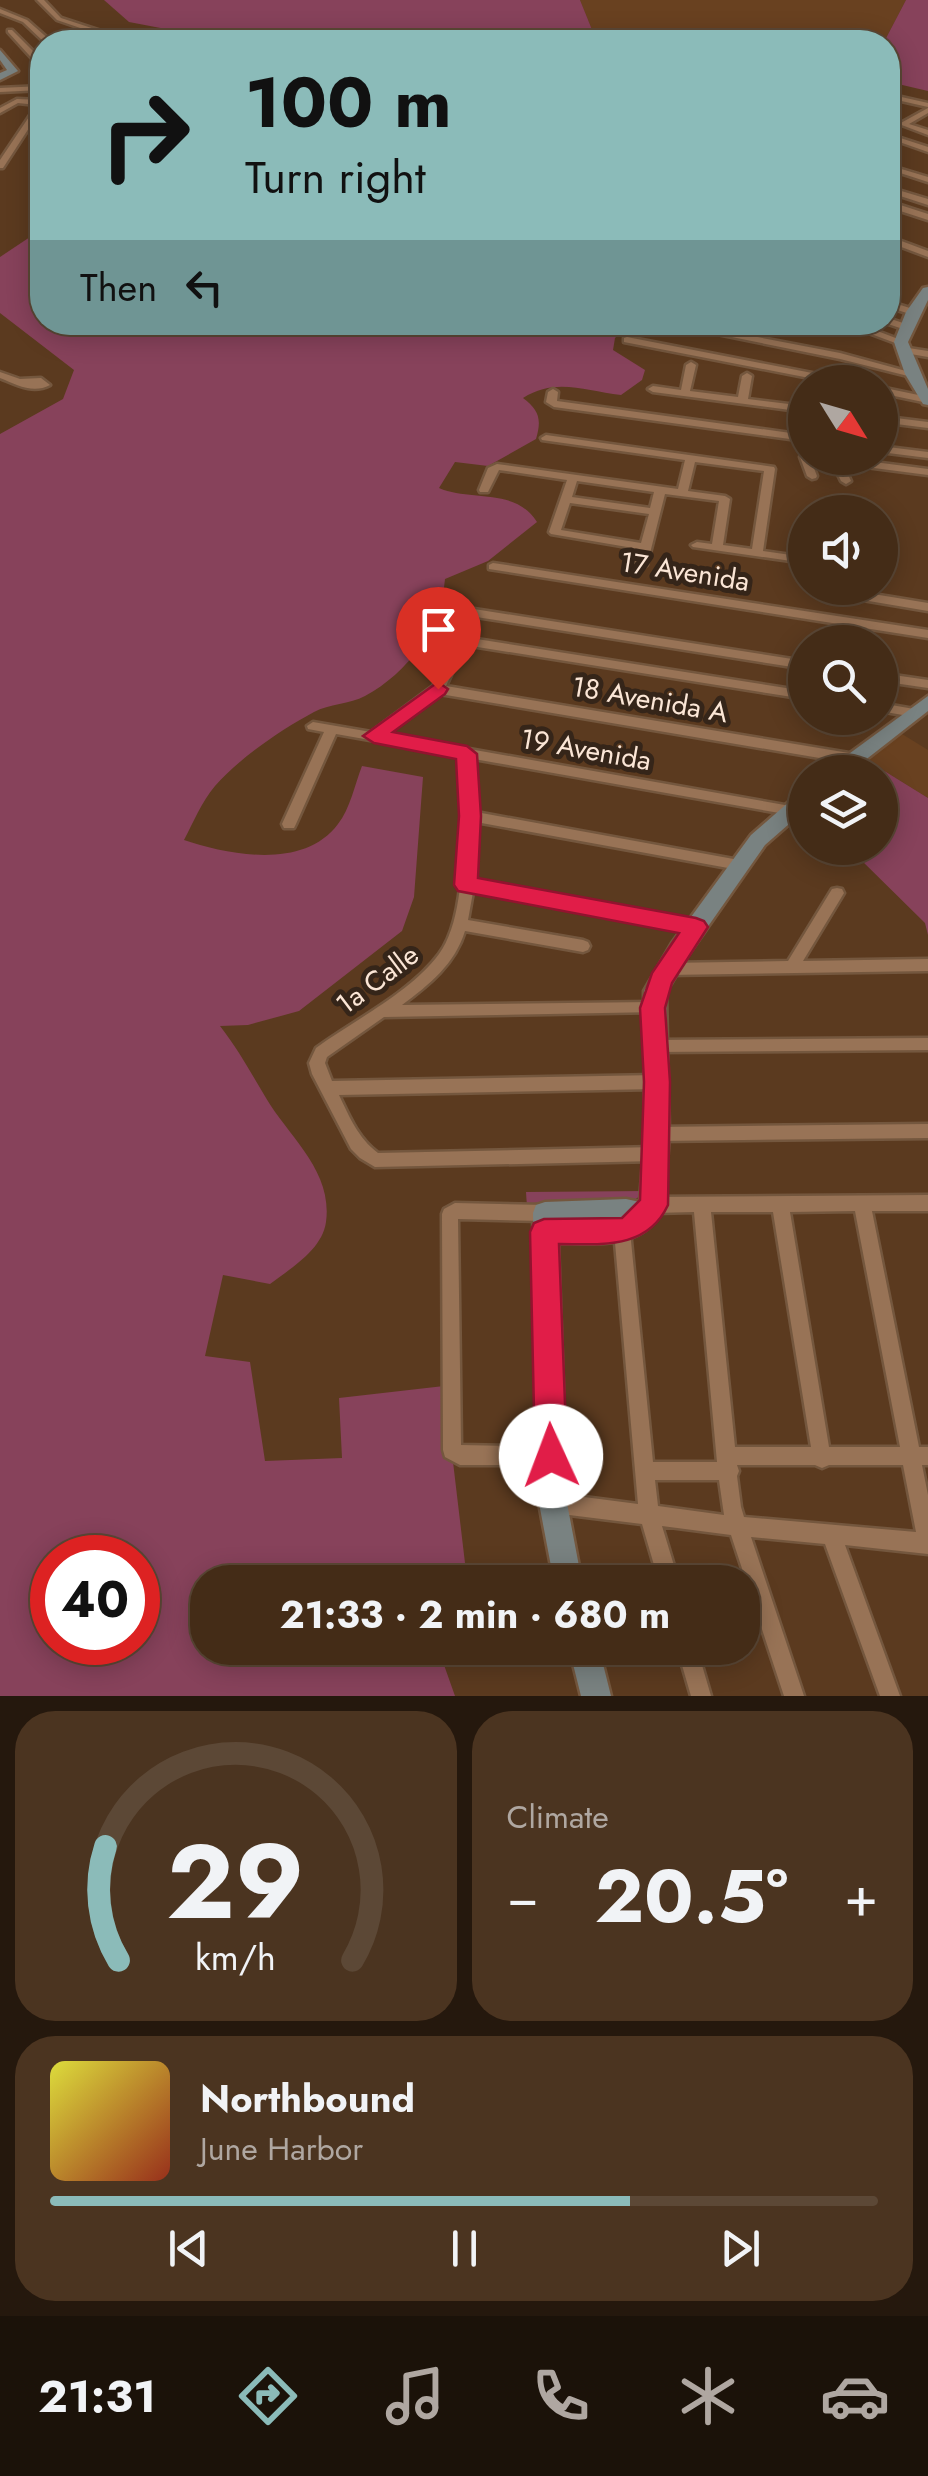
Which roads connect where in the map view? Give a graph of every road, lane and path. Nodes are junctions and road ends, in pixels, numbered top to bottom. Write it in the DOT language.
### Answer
graph roads {
  1 [pos="41,1"];
  2 [pos="3,12"];
  3 [pos="54,17"];
  4 [pos="30,25"];
  5 [pos="35,30"];
  6 [pos="96,30"];
  7 [pos="10,31"];
  8 [pos="30,52"];
  9 [pos="0,53"];
  10 [pos="13,70"];
  11 [pos="0,79"];
  12 [pos="30,80"];
  13 [pos="30,81"];
  14 [pos="30,84"];
  15 [pos="0,90"];
  16 [pos="900,98"];
  17 [pos="30,106"];
  18 [pos="928,107"];
  19 [pos="0,111"];
  20 [pos="30,118"];
  21 [pos="928,133"];
  22 [pos="900,140"];
  23 [pos="5,147"];
  24 [pos="928,150"];
  25 [pos="0,166"];
  26 [pos="900,171"];
  27 [pos="928,180"];
  28 [pos="900,193"];
  29 [pos="928,202"];
  30 [pos="900,208"];
  31 [pos="928,217"];
  32 [pos="900,244"];
  33 [pos="928,254"];
  34 [pos="928,290"];
  35 [pos="900,308"];
  36 [pos="913,312"];
  37 [pos="730,335"];
  38 [pos="887,335"];
  39 [pos="899,335"];
  40 [pos="627,340"];
  41 [pos="903,340"];
  42 [pos="928,354"];
  43 [pos="691,365"];
  44 [pos="788,371"];
  45 [pos="912,374"];
  46 [pos="0,375"];
  47 [pos="747,376"];
  48 [pos="23,381"];
  49 [pos="653,388"];
  50 [pos="553,392"];
  51 [pos="685,393"];
  52 [pos="898,394"];
  53 [pos="743,400"];
  54 [pos="928,400"];
  55 [pos="788,407"];
  56 [pos="898,422"];
  57 [pos="928,426"];
  58 [pos="788,436"];
  59 [pos="546,438"];
  60 [pos="898,451"];
  61 [pos="928,455"];
  62 [pos="691,458"];
  63 [pos="898,468"];
  64 [pos="770,469"];
  65 [pos="928,472"];
  66 [pos="842,475"];
  67 [pos="574,479"];
  68 [pos="846,481"];
  69 [pos="484,490"];
  70 [pos="660,492"];
  71 [pos="682,494"];
  72 [pos="567,498"];
  73 [pos="655,512"];
  74 [pos="696,545"];
  75 [pos="645,547"];
  76 [pos="718,548"];
  77 [pos="758,553"];
  78 [pos="788,557"];
  79 [pos="641,564"];
  80 [pos="493,567"];
  81 [pos="898,601"];
  82 [pos="928,606"];
  83 [pos="474,614"];
  84 [pos="928,634"];
  85 [pos="464,641"];
  86 [pos="788,662"];
  87 [pos="898,680"];
  88 [pos="928,684"];
  89 [pos="438,689"];
  90 [pos="788,692"];
  91 [pos="921,708"];
  92 [pos="313,726"];
  93 [pos="332,729"];
  94 [pos="374,736"];
  95 [pos="467,754"];
  96 [pos="831,755"];
  97 [pos="860,755"];
  98 [pos="788,802"];
  99 [pos="788,814"];
  100 [pos="470,816"];
  101 [pos="289,824"];
  102 [pos="739,865"];
  103 [pos="466,885"];
  104 [pos="838,894"];
  105 [pos="459,924"];
  106 [pos="696,927"];
  107 [pos="583,946"];
  108 [pos="793,965"];
  109 [pos="928,965"];
  110 [pos="667,969"];
  111 [pos="652,1008"];
  112 [pos="383,1011"];
  113 [pos="928,1044"];
  114 [pos="654,1046"];
  115 [pos="657,1082"];
  116 [pos="329,1088"];
  117 [pos="928,1131"];
  118 [pos="657,1144"];
  119 [pos="862,1202"];
  120 [pos="928,1203"];
  121 [pos="780,1204"];
  122 [pos="702,1207"];
  123 [pos="650,1210"];
  124 [pos="545,1222"];
  125 [pos="622,1231"];
  126 [pos="551,1456"];
  127 [pos="921,1457"];
  128 [pos="822,1459"];
  129 [pos="729,1464"];
  130 [pos="646,1471"];
  131 [pos="553,1503"];
  132 [pos="650,1514"];
  133 [pos="738,1526"];
  134 [pos="832,1536"];
  135 [pos="928,1543"];
  136 [pos="565,1565"];
  137 [pos="664,1565"];
  138 [pos="588,1665"];
  139 [pos="692,1665"];
  140 [pos="596,1696"];
  141 [pos="701,1696"];
  142 [pos="794,1696"];
  143 [pos="890,1696"];
  1 -- 2 [label="street"];
  1 -- 3 [label="street"];
  2 -- 4 [label="street"];
  3 -- 4 [label="street"];
  3 -- 6 [label="street"];
  4 -- 5 [label="street"];
  7 -- 8 [label="street"];
  9 -- 10 [label="street"];
  10 -- 11 [label="street"];
  10 -- 12 [label="street"];
  11 -- 13 [label="street"];
  14 -- 15 [label="street"];
  16 -- 18 [label="street"];
  17 -- 19 [label="street"];
  18 -- 21 [label="street"];
  20 -- 23 [label="street"];
  22 -- 24 [label="street"];
  23 -- 25 [label="street"];
  26 -- 27 [label="street"];
  28 -- 29 [label="street"];
  30 -- 31 [label="street"];
  32 -- 33 [label="street"];
  34 -- 36 [label="street"];
  35 -- 36 [label="street"];
  36 -- 41 [label="street"];
  37 -- 45 [label="street"];
  38 -- 41 [label="street"];
  39 -- 41 [label="street"];
  40 -- 44 [label="street"];
  41 -- 42 [label="street"];
  41 -- 45 [label="street"];
  43 -- 51 [label="street"];
  45 -- 54 [label="street"];
  46 -- 48 [label="street"];
  47 -- 53 [label="street"];
  49 -- 51 [label="street"];
  50 -- 58 [label="street"];
  51 -- 53 [label="street"];
  52 -- 54 [label="street"];
  53 -- 55 [label="street"];
  56 -- 57 [label="street"];
  59 -- 62 [label="street"];
  60 -- 61 [label="street"];
  62 -- 64 [label="street"];
  62 -- 71 [label="street"];
  63 -- 65 [label="street"];
  64 -- 77 [label="street"];
  66 -- 68 [label="street"];
  67 -- 69 [label="street"];
  67 -- 70 [label="street"];
  67 -- 72 [label="street"];
  70 -- 71 [label="street"];
  70 -- 73 [label="street"];
  71 -- 76 [label="street"];
  72 -- 73 [label="street"];
  72 -- 75 [label="street"];
  73 -- 75 [label="street"];
  74 -- 76 [label="street"];
  75 -- 79 [label="street"];
  76 -- 77 [label="street"];
  77 -- 78 [label="street"];
  80 -- 84 [label="street, 17 Avenida"];
  81 -- 82 [label="street"];
  83 -- 86 [label="street"];
  85 -- 89 [label="street"];
  85 -- 90 [label="street"];
  87 -- 88 [label="street"];
  89 -- 94 [label="street"];
  89 -- 96 [label="street, 18 Avenida A"];
  91 -- 97 [label="street"];
  92 -- 93 [label="street, 19 Avenida"];
  93 -- 94 [label="street, 19 Avenida"];
  93 -- 101 [label="street"];
  94 -- 95 [label="street, 19 Avenida"];
  95 -- 98 [label="street, 19 Avenida"];
  95 -- 100 [label="street, 1a Calle"];
  99 -- 102 [label="street"];
  100 -- 102 [label="street"];
  100 -- 103 [label="street, 1a Calle"];
  102 -- 106 [label="street"];
  103 -- 105 [label="street, 1a Calle"];
  103 -- 106 [label="street"];
  104 -- 108 [label="street"];
  105 -- 107 [label="street"];
  105 -- 112 [label="street, 1a Calle"];
  106 -- 110 [label="street"];
  108 -- 109 [label="street"];
  108 -- 110 [label="street"];
  110 -- 111 [label="street"];
  111 -- 112 [label="street"];
  111 -- 114 [label="street"];
  112 -- 116 [label="street, 1a Calle"];
  113 -- 114 [label="street"];
  114 -- 115 [label="street"];
  115 -- 116 [label="street"];
  115 -- 118 [label="street"];
  116 -- 118 [label="street, 1a Calle"];
  117 -- 118 [label="street"];
  118 -- 123 [label="street"];
  119 -- 120 [label="street"];
  119 -- 121 [label="street"];
  119 -- 127 [label="street"];
  121 -- 122 [label="street"];
  121 -- 128 [label="street"];
  122 -- 123 [label="street"];
  122 -- 129 [label="street"];
  123 -- 124 [label="street"];
  123 -- 125 [label="street"];
  124 -- 125 [label="street"];
  124 -- 126 [label="street"];
  124 -- 126 [label="street"];
  125 -- 130 [label="street"];
  126 -- 131 [label="street"];
  127 -- 128 [label="street"];
  127 -- 135 [label="street"];
  128 -- 129 [label="street"];
  129 -- 130 [label="street"];
  129 -- 133 [label="street"];
  130 -- 132 [label="street"];
  131 -- 132 [label="street"];
  131 -- 136 [label="street"];
  132 -- 133 [label="street"];
  132 -- 137 [label="street"];
  133 -- 134 [label="street"];
  133 -- 142 [label="street"];
  134 -- 135 [label="street"];
  134 -- 143 [label="street"];
  138 -- 140 [label="street"];
  139 -- 141 [label="street"];
}
